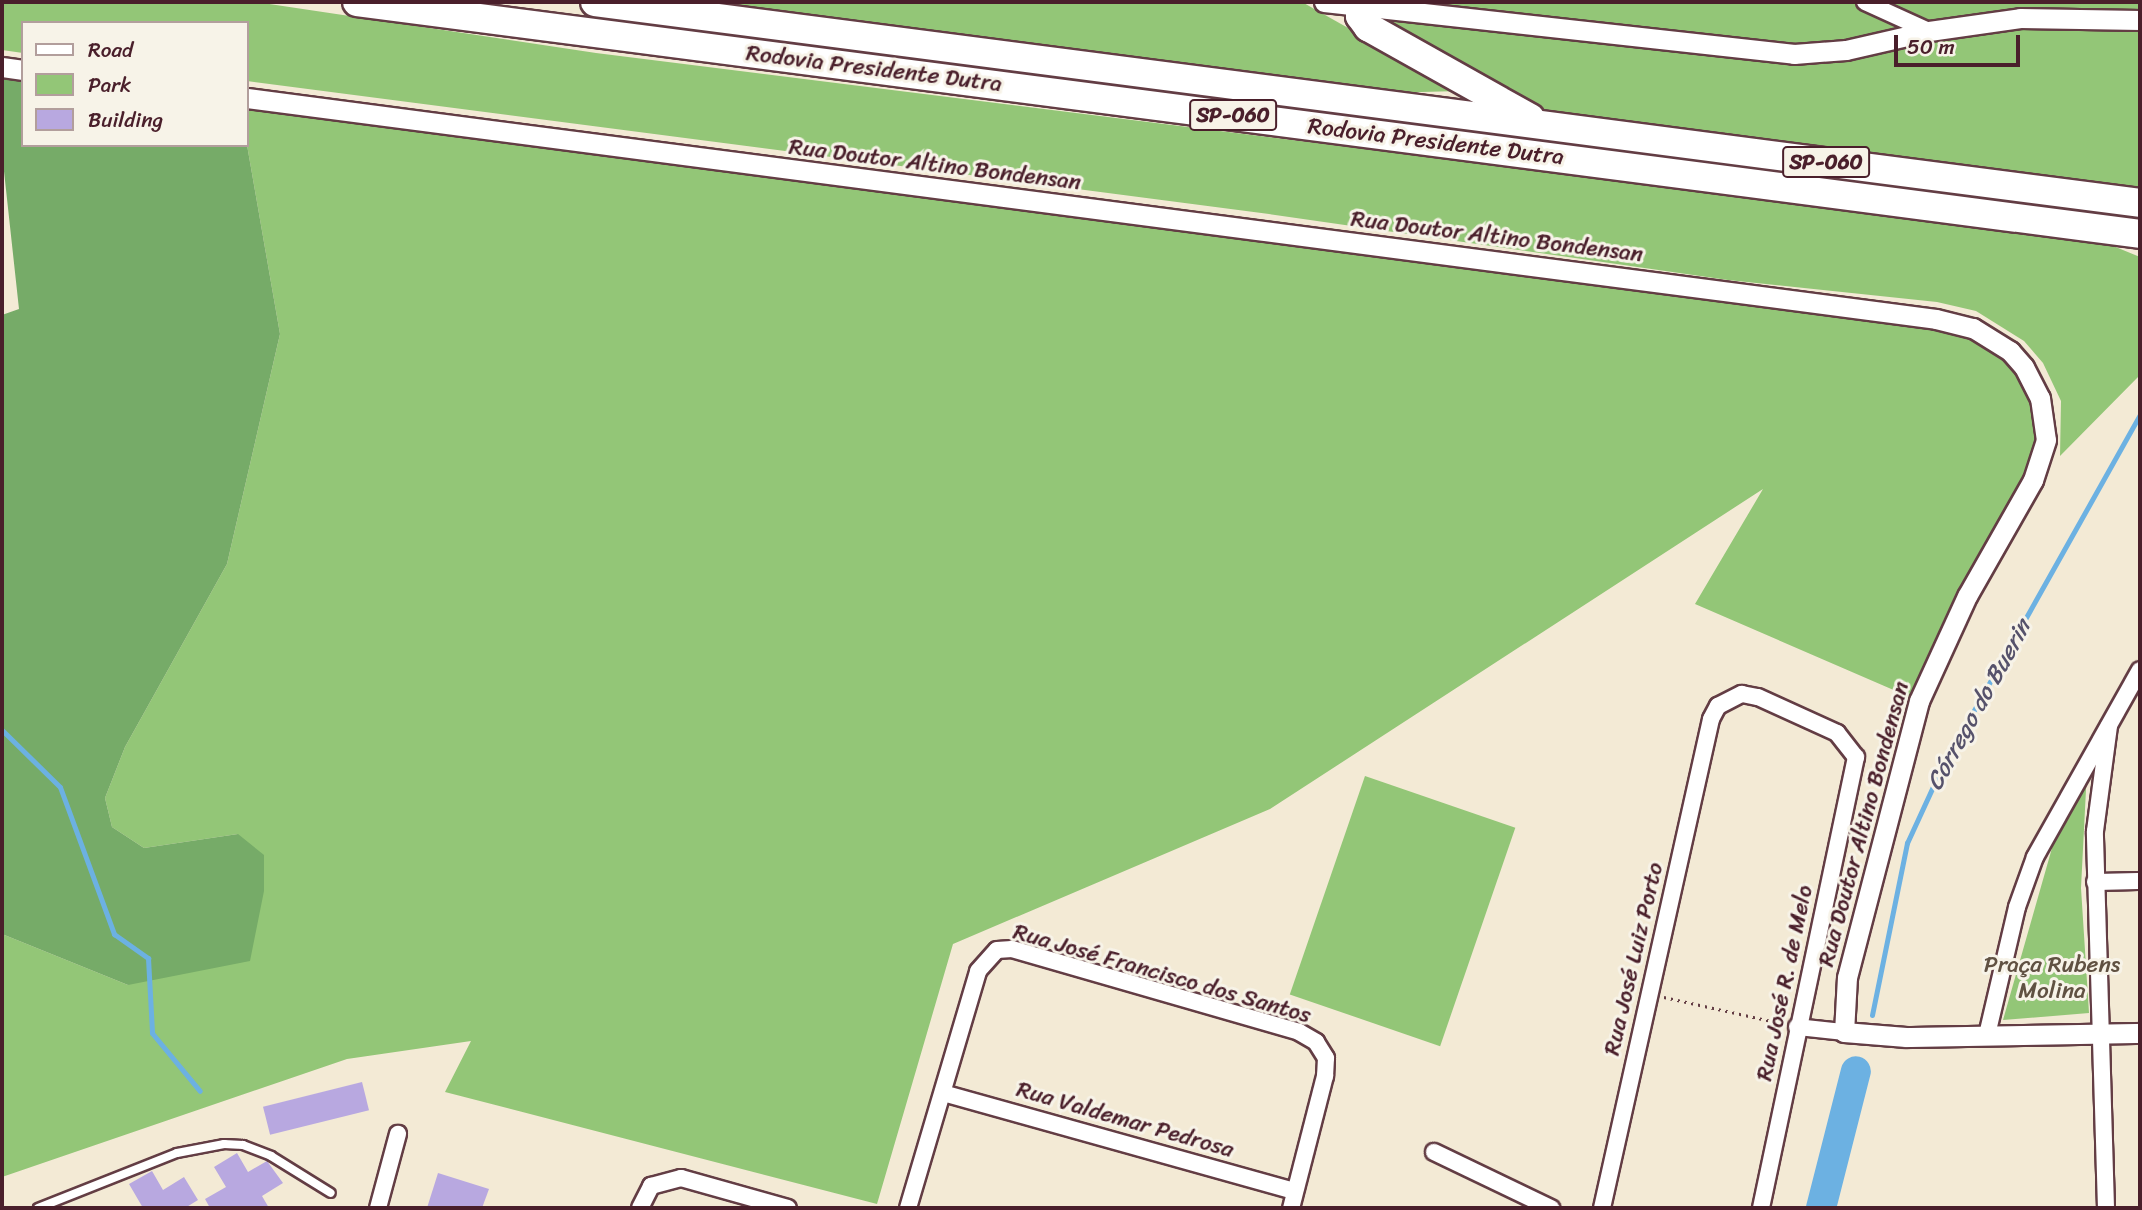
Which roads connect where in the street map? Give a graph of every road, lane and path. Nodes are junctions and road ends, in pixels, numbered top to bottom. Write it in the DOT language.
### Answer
graph roads {
  1 [pos="357,2"];
  2 [pos="595,2"];
  3 [pos="1324,2"];
  4 [pos="1865,2"];
  5 [pos="1360,6"];
  6 [pos="2140,20"];
  7 [pos="1929,31"];
  8 [pos="2,67"];
  9 [pos="21,69"];
  10 [pos="248,98"];
  11 [pos="1541,125"];
  12 [pos="2140,193"];
  13 [pos="2110,199"];
  14 [pos="2140,203"];
  15 [pos="2108,230"];
  16 [pos="2140,234"];
  17 [pos="2140,245"];
  18 [pos="2140,670"];
  19 [pos="1711,719"];
  20 [pos="2109,726"];
  21 [pos="2140,881"];
  22 [pos="2095,882"];
  23 [pos="1650,994"];
  24 [pos="1797,1027"];
  25 [pos="1844,1032"];
  26 [pos="2140,1033"];
  27 [pos="1987,1035"];
  28 [pos="2101,1035"];
  29 [pos="943,1093"];
  30 [pos="398,1135"];
  31 [pos="1434,1152"];
  32 [pos="1294,1191"];
  33 [pos="331,1193"];
  34 [pos="38,1208"];
  35 [pos="378,1208"];
  36 [pos="640,1208"];
  37 [pos="788,1208"];
  38 [pos="908,1208"];
  39 [pos="1291,1208"];
  40 [pos="1551,1208"];
  41 [pos="1602,1208"];
  42 [pos="1761,1208"];
  43 [pos="2106,1208"];
  1 -- 15 [label="highway, Rodovia Presidente Dutra / SP-060"];
  2 -- 11 [label="highway, Rodovia Presidente Dutra / SP-060"];
  3 -- 5 [label="street"];
  4 -- 7 [label="street"];
  5 -- 7 [label="street"];
  5 -- 11 [label="highway"];
  6 -- 7 [label="street"];
  8 -- 9 [label="street"];
  10 -- 25 [label="street, Rua Doutor Altino Bondensan"];
  11 -- 13 [label="highway, Rodovia Presidente Dutra / SP-060"];
  12 -- 13 [label="lane"];
  13 -- 14 [label="highway, Rodovia Presidente Dutra / SP-060"];
  15 -- 16 [label="highway, Rodovia Presidente Dutra / SP-060"];
  15 -- 17 [label="lane"];
  18 -- 20 [label="street"];
  19 -- 23 [label="street, Rua José Luiz Porto"];
  19 -- 24 [label="street, Rua José R. de Melo"];
  20 -- 22 [label="street"];
  20 -- 27 [label="street"];
  21 -- 22 [label="street"];
  22 -- 28 [label="street"];
  23 -- 24 [label="path"];
  23 -- 41 [label="street, Rua José Luiz Porto"];
  24 -- 25 [label="street"];
  24 -- 42 [label="street, Rua José R. de Melo"];
  25 -- 27 [label="street"];
  26 -- 28 [label="street"];
  27 -- 28 [label="street"];
  28 -- 43 [label="street"];
  29 -- 32 [label="street, Rua Valdemar Pedrosa"];
  29 -- 32 [label="street, Rua José Francisco dos Santos"];
  29 -- 38 [label="street, Rua José Francisco dos Santos"];
  30 -- 35 [label="street"];
  31 -- 40 [label="street"];
  32 -- 39 [label="street, Rua José Francisco dos Santos"];
  33 -- 34 [label="lane"];
  36 -- 37 [label="street"];
}
